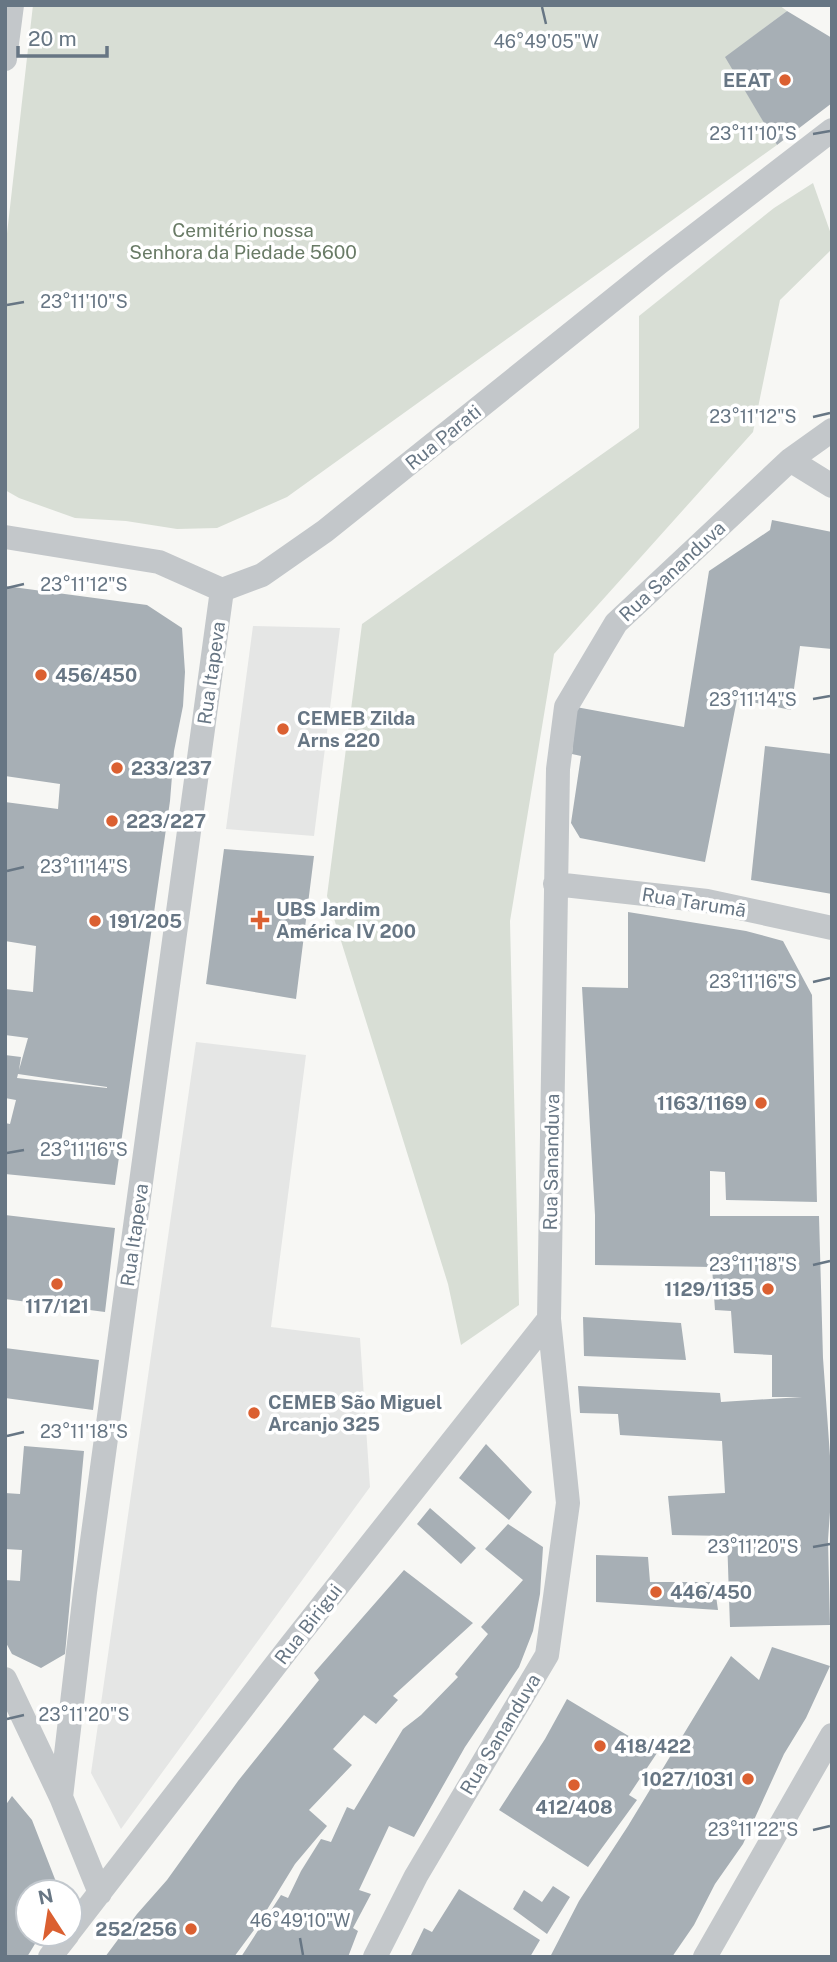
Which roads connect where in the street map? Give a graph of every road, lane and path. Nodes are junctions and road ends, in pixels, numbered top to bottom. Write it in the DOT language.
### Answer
graph roads {
  1 [pos="12,5"];
  2 [pos="5,59"];
  3 [pos="832,130"];
  4 [pos="832,430"];
  5 [pos="790,460"];
  6 [pos="832,486"];
  7 [pos="5,537"];
  8 [pos="222,590"];
  9 [pos="555,884"];
  10 [pos="832,928"];
  11 [pos="549,1319"];
  12 [pos="5,1679"];
  13 [pos="832,1735"];
  14 [pos="61,1797"];
  15 [pos="100,1893"];
  16 [pos="84,1914"];
  17 [pos="375,1957"];
  18 [pos="705,1957"];
  1 -- 2 [label="street"];
  3 -- 8 [label="street, Rua Parati"];
  4 -- 5 [label="street, Rua Sananduva"];
  5 -- 6 [label="street"];
  5 -- 9 [label="street, Rua Sananduva"];
  7 -- 8 [label="street"];
  8 -- 14 [label="street, Rua Itapeva"];
  9 -- 10 [label="street, Rua Tarumã"];
  9 -- 11 [label="street, Rua Sananduva"];
  11 -- 15 [label="street, Rua Birigui"];
  11 -- 17 [label="street, Rua Sananduva"];
  12 -- 14 [label="street"];
  13 -- 18 [label="street"];
  14 -- 15 [label="street"];
  15 -- 16 [label="street, Rua Birigui"];
}
